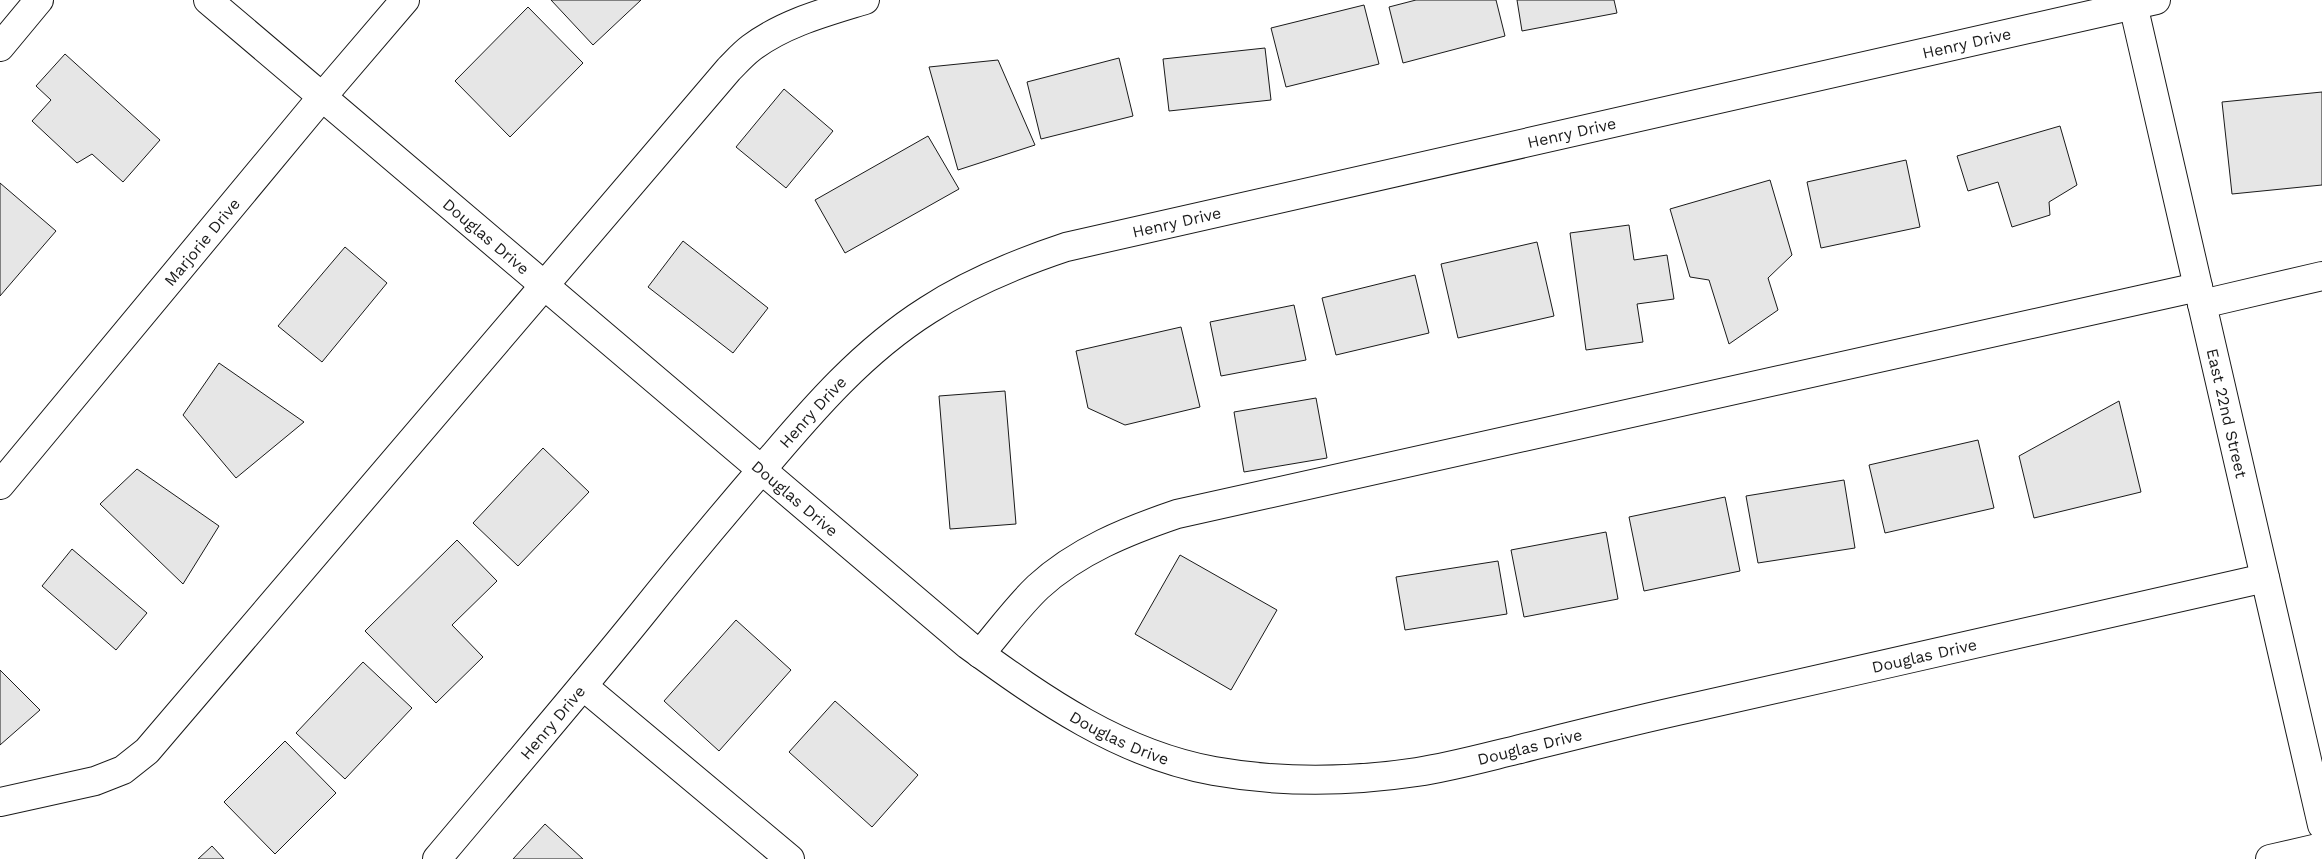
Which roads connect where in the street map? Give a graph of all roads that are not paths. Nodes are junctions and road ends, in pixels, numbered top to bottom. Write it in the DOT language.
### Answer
graph roads {
  1 [pos="39,0"];
  2 [pos="208,0"];
  3 [pos="405,0"];
  4 [pos="865,0"];
  5 [pos="2140,2"];
  6 [pos="0,47"];
  7 [pos="322,96"];
  8 [pos="2322,276"];
  9 [pos="543,286"];
  10 [pos="2200,296"];
  11 [pos="761,470"];
  12 [pos="0,485"];
  13 [pos="2265,578"];
  14 [pos="980,654"];
  15 [pos="583,686"];
  16 [pos="0,802"];
  17 [pos="2322,825"];
  18 [pos="2322,847"];
  19 [pos="437,859"];
  20 [pos="790,859"];
  21 [pos="2270,859"];
  1 -- 6 [label="street"];
  2 -- 7 [label="street, Douglas Drive"];
  3 -- 7 [label="street, Marjorie Drive"];
  4 -- 9 [label="street"];
  5 -- 10 [label="street, East 22nd Street"];
  5 -- 11 [label="street, Henry Drive"];
  7 -- 9 [label="street, Douglas Drive"];
  7 -- 12 [label="street, Marjorie Drive"];
  8 -- 10 [label="street"];
  9 -- 11 [label="street, Douglas Drive"];
  9 -- 16 [label="street"];
  10 -- 13 [label="street, East 22nd Street"];
  10 -- 14 [label="street"];
  11 -- 14 [label="street, Douglas Drive"];
  11 -- 15 [label="street, Henry Drive"];
  13 -- 14 [label="street, Douglas Drive"];
  13 -- 17 [label="street, East 22nd Street"];
  15 -- 19 [label="street, Henry Drive"];
  15 -- 20 [label="street"];
  18 -- 21 [label="street"];
}
